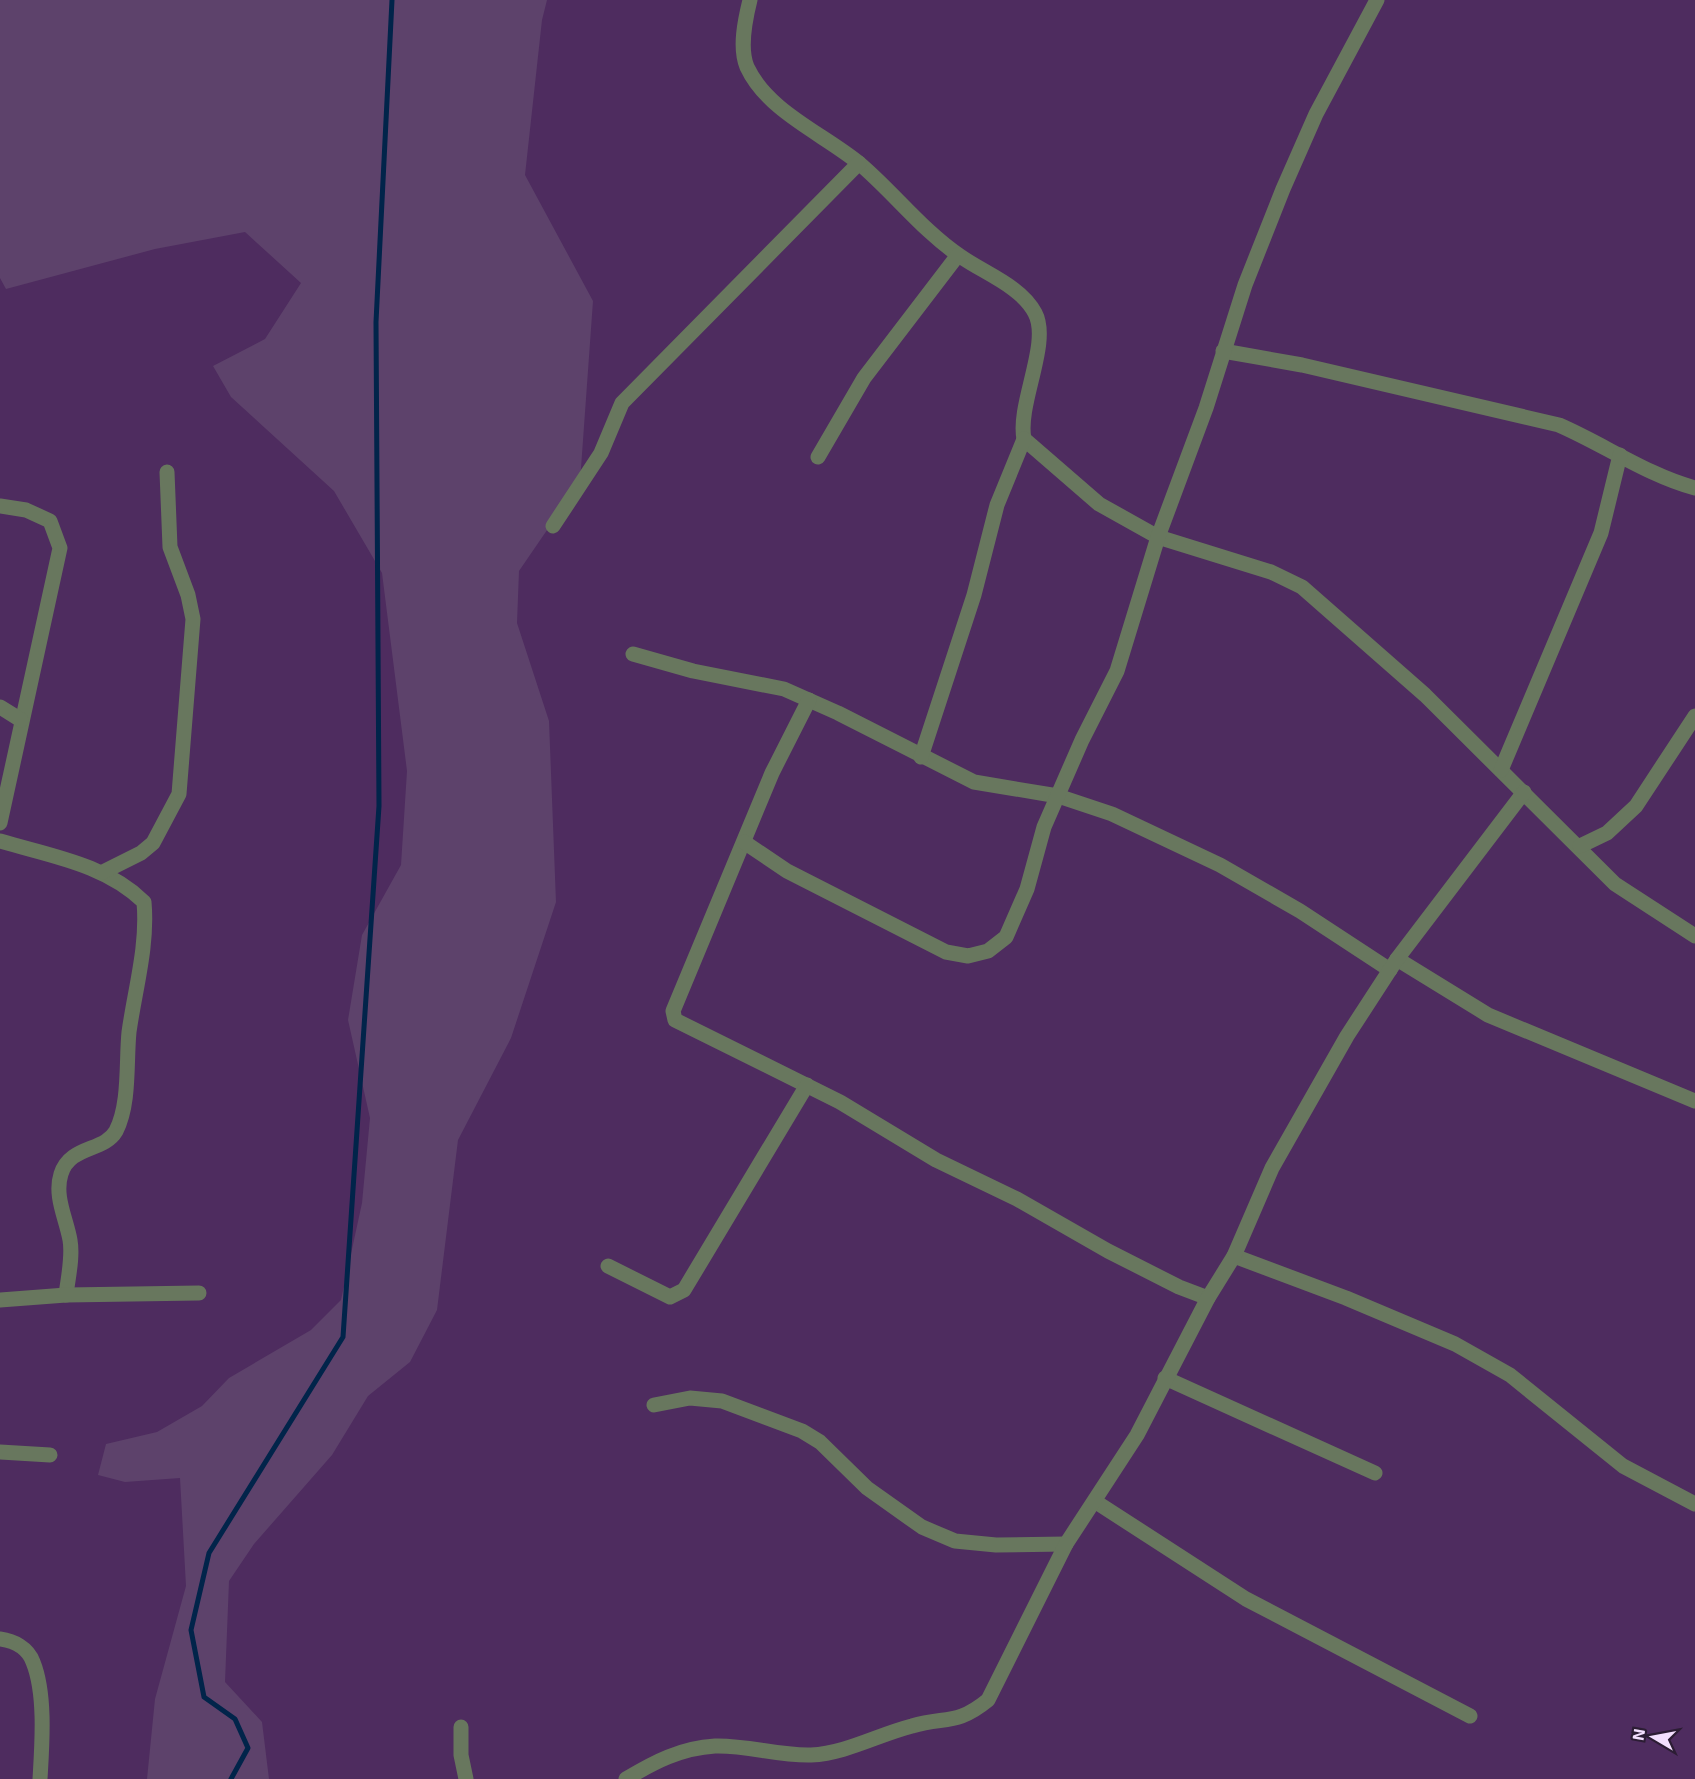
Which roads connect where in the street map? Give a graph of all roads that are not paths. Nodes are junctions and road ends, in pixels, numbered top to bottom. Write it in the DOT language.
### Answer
graph roads {
  1 [pos="750,0"];
  2 [pos="1377,0"];
  3 [pos="859,163"];
  4 [pos="958,255"];
  5 [pos="1223,351"];
  6 [pos="1024,439"];
  7 [pos="1620,455"];
  8 [pos="818,457"];
  9 [pos="167,472"];
  10 [pos="1695,488"];
  11 [pos="0,506"];
  12 [pos="553,526"];
  13 [pos="1158,537"];
  14 [pos="633,654"];
  15 [pos="809,700"];
  16 [pos="0,707"];
  17 [pos="1695,716"];
  18 [pos="21,720"];
  19 [pos="921,757"];
  20 [pos="1501,770"];
  21 [pos="1524,792"];
  22 [pos="1058,796"];
  23 [pos="0,823"];
  24 [pos="0,841"];
  25 [pos="744,842"];
  26 [pos="1580,846"];
  27 [pos="103,872"];
  28 [pos="1695,936"];
  29 [pos="1393,964"];
  30 [pos="807,1085"];
  31 [pos="1695,1101"];
  32 [pos="1234,1256"];
  33 [pos="608,1266"];
  34 [pos="199,1293"];
  35 [pos="66,1294"];
  36 [pos="1208,1298"];
  37 [pos="0,1300"];
  38 [pos="1165,1378"];
  39 [pos="654,1405"];
  40 [pos="0,1452"];
  41 [pos="50,1455"];
  42 [pos="1375,1473"];
  43 [pos="1096,1502"];
  44 [pos="1695,1504"];
  45 [pos="1066,1544"];
  46 [pos="0,1639"];
  47 [pos="1470,1716"];
  48 [pos="461,1727"];
  49 [pos="40,1779"];
  50 [pos="466,1779"];
  51 [pos="626,1779"];
  1 -- 3 [label="street"];
  2 -- 5 [label="street"];
  3 -- 4 [label="street"];
  3 -- 12 [label="street"];
  4 -- 6 [label="street"];
  4 -- 8 [label="street"];
  5 -- 7 [label="street"];
  5 -- 13 [label="street"];
  6 -- 13 [label="street"];
  6 -- 19 [label="street"];
  7 -- 10 [label="street"];
  7 -- 20 [label="street"];
  9 -- 27 [label="street"];
  11 -- 18 [label="street"];
  13 -- 20 [label="street"];
  13 -- 22 [label="street"];
  14 -- 15 [label="street"];
  15 -- 19 [label="street"];
  15 -- 25 [label="street"];
  16 -- 18 [label="street"];
  17 -- 26 [label="street"];
  18 -- 23 [label="street"];
  19 -- 22 [label="street"];
  20 -- 21 [label="street"];
  21 -- 26 [label="street"];
  21 -- 29 [label="street"];
  22 -- 25 [label="street"];
  22 -- 29 [label="street"];
  24 -- 27 [label="street"];
  25 -- 30 [label="street"];
  26 -- 28 [label="street"];
  27 -- 35 [label="street"];
  29 -- 31 [label="street"];
  29 -- 32 [label="street"];
  30 -- 33 [label="street"];
  30 -- 36 [label="street"];
  32 -- 36 [label="street"];
  32 -- 44 [label="street"];
  34 -- 35 [label="street"];
  35 -- 37 [label="street"];
  36 -- 38 [label="street"];
  38 -- 42 [label="street"];
  38 -- 43 [label="street"];
  39 -- 45 [label="street"];
  40 -- 41 [label="street"];
  43 -- 45 [label="street"];
  43 -- 47 [label="street"];
  45 -- 51 [label="street"];
  46 -- 49 [label="street"];
  48 -- 50 [label="street"];
}
